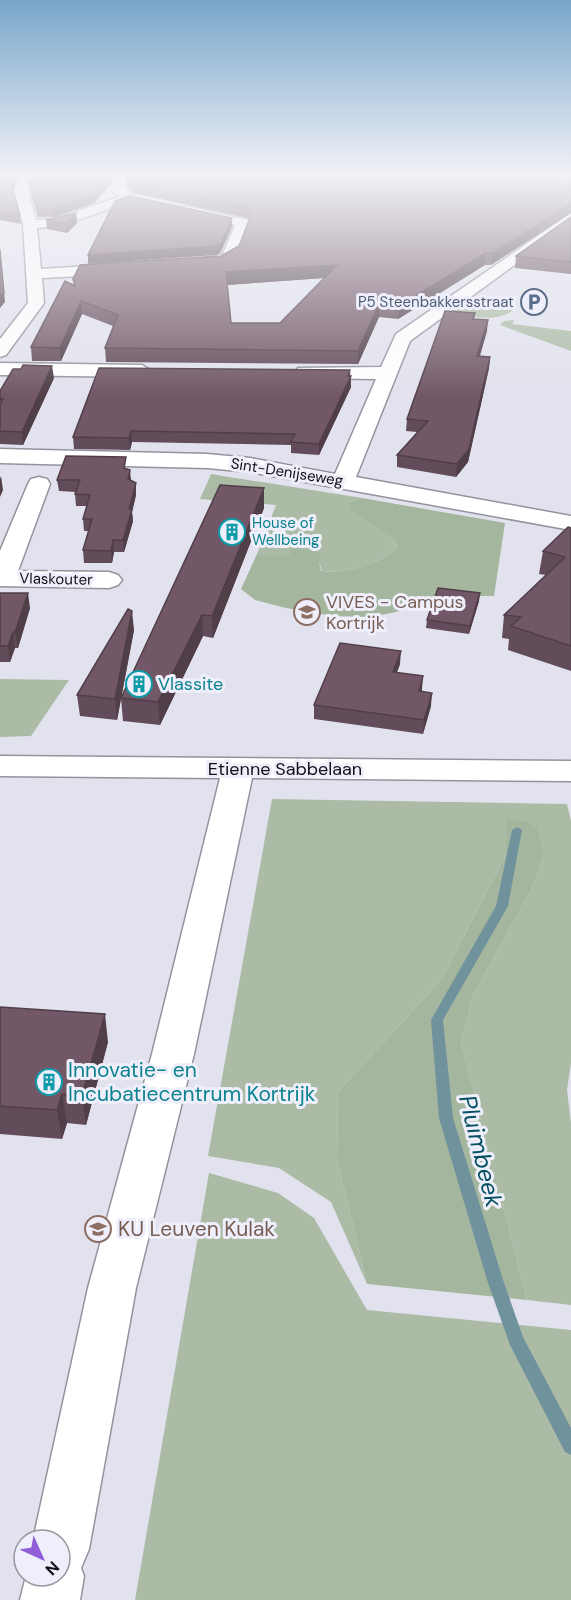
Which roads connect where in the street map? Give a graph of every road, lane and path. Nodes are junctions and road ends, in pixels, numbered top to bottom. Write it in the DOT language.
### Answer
graph roads {
  1 [pos="31,248"];
  2 [pos="233,248"];
  3 [pos="528,248"];
  4 [pos="180,265"];
  5 [pos="137,268"];
  6 [pos="33,274"];
  7 [pos="0,351"];
  8 [pos="0,369"];
  9 [pos="166,371"];
  10 [pos="284,372"];
  11 [pos="388,373"];
  12 [pos="0,456"];
  13 [pos="344,480"];
  14 [pos="39,484"];
  15 [pos="571,522"];
  16 [pos="1,578"];
  17 [pos="109,580"];
  18 [pos="0,766"];
  19 [pos="238,769"];
  20 [pos="571,771"];
  21 [pos="64,1528"];
  1 -- 6 [label="street"];
  2 -- 4 [label="street"];
  3 -- 11 [label="street"];
  5 -- 6 [label="street"];
  6 -- 7 [label="street"];
  8 -- 9 [label="street"];
  10 -- 11 [label="street"];
  11 -- 13 [label="street"];
  12 -- 13 [label="street, Sint-Denijseweg"];
  13 -- 15 [label="street, Sint-Denijseweg"];
  14 -- 16 [label="street, Vlaskouter"];
  16 -- 17 [label="street, Vlaskouter"];
  18 -- 19 [label="street, Etienne Sabbelaan"];
  19 -- 20 [label="street, Etienne Sabbelaan"];
  19 -- 21 [label="street"];
}
